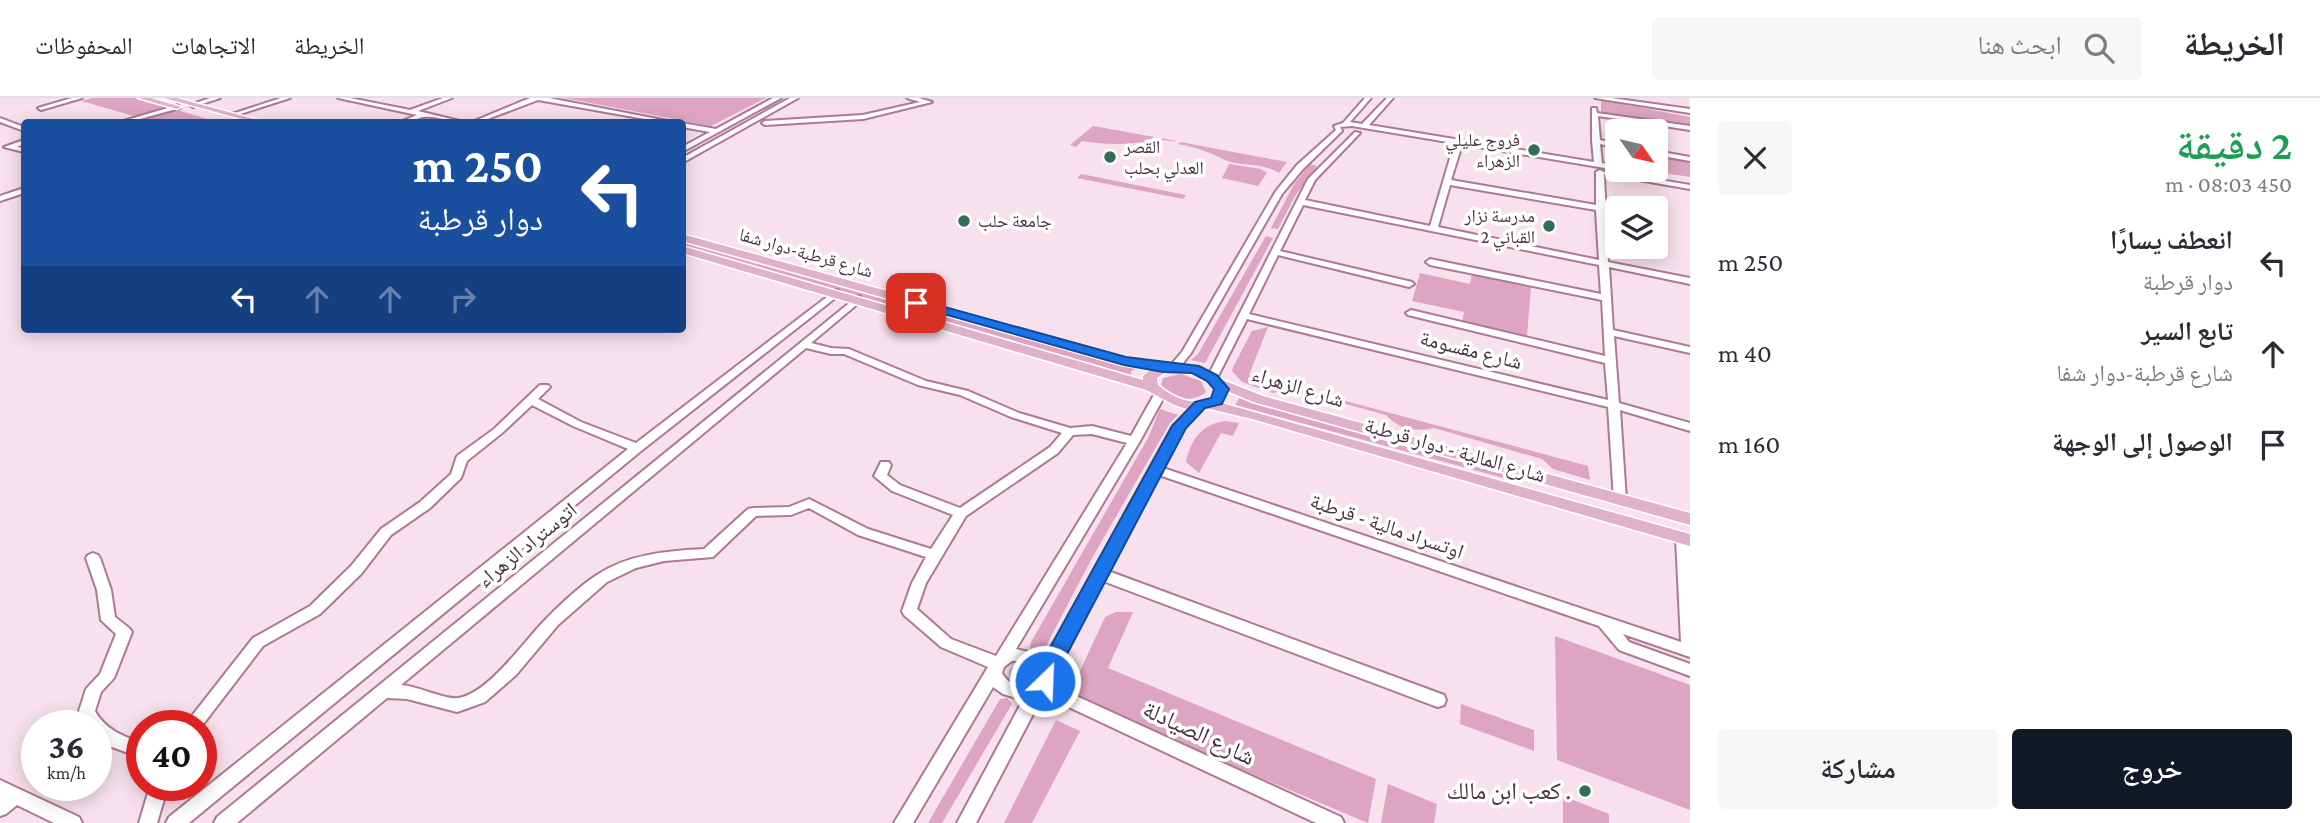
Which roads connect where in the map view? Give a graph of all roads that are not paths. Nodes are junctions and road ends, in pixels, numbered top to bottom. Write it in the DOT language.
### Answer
graph roads {
  1 [pos="79,98"];
  2 [pos="142,98"];
  3 [pos="168,98"];
  4 [pos="217,98"];
  5 [pos="287,98"];
  6 [pos="341,98"];
  7 [pos="365,98"];
  8 [pos="449,98"];
  9 [pos="542,98"];
  10 [pos="778,98"];
  11 [pos="795,98"];
  12 [pos="910,98"];
  13 [pos="1368,98"];
  14 [pos="1390,98"];
  15 [pos="1596,98"];
  16 [pos="356,101"];
  17 [pos="193,105"];
  18 [pos="178,107"];
  19 [pos="41,108"];
  20 [pos="1690,111"];
  21 [pos="410,112"];
  22 [pos="1594,114"];
  23 [pos="424,115"];
  24 [pos="133,119"];
  25 [pos="223,119"];
  26 [pos="225,119"];
  27 [pos="235,119"];
  28 [pos="412,119"];
  29 [pos="445,119"];
  30 [pos="483,119"];
  31 [pos="496,119"];
  32 [pos="639,119"];
  33 [pos="0,120"];
  34 [pos="1369,120"];
  35 [pos="765,123"];
  36 [pos="686,126"];
  37 [pos="1342,127"];
  38 [pos="21,128"];
  39 [pos="1690,128"];
  40 [pos="1361,130"];
  41 [pos="717,131"];
  42 [pos="1397,133"];
  43 [pos="1595,141"];
  44 [pos="21,143"];
  45 [pos="1605,143"];
  46 [pos="686,148"];
  47 [pos="1457,148"];
  48 [pos="21,149"];
  49 [pos="1668,155"];
  50 [pos="686,158"];
  51 [pos="1690,159"];
  52 [pos="1307,160"];
  53 [pos="1326,164"];
  54 [pos="1599,168"];
  55 [pos="1605,168"];
  56 [pos="1668,176"];
  57 [pos="1690,179"];
  58 [pos="1447,182"];
  59 [pos="21,185"];
  60 [pos="1690,187"];
  61 [pos="0,192"];
  62 [pos="21,192"];
  63 [pos="0,199"];
  64 [pos="1301,202"];
  65 [pos="1600,208"];
  66 [pos="1433,229"];
  67 [pos="1258,230"];
  68 [pos="1284,235"];
  69 [pos="686,238"];
  70 [pos="686,249"];
  71 [pos="1275,252"];
  72 [pos="1430,262"];
  73 [pos="1604,264"];
  74 [pos="1690,281"];
  75 [pos="1409,284"];
  76 [pos="836,293"];
  77 [pos="1606,298"];
  78 [pos="858,299"];
  79 [pos="1410,313"];
  80 [pos="1243,315"];
  81 [pos="1609,332"];
  82 [pos="804,344"];
  83 [pos="1690,350"];
  84 [pos="1611,361"];
  85 [pos="1168,367"];
  86 [pos="1215,380"];
  87 [pos="544,387"];
  88 [pos="1155,391"];
  89 [pos="531,400"];
  90 [pos="1204,405"];
  91 [pos="1614,405"];
  92 [pos="1690,427"];
  93 [pos="1069,432"];
  94 [pos="1134,441"];
  95 [pos="636,448"];
  96 [pos="885,465"];
  97 [pos="1156,470"];
  98 [pos="1531,475"];
  99 [pos="1532,493"];
  100 [pos="1620,500"];
  101 [pos="961,513"];
  102 [pos="1690,519"];
  103 [pos="1686,539"];
  104 [pos="934,555"];
  105 [pos="93,558"];
  106 [pos="1100,574"];
  107 [pos="1605,622"];
  108 [pos="1690,651"];
  109 [pos="998,664"];
  110 [pos="1690,670"];
  111 [pos="1041,685"];
  112 [pos="383,691"];
  113 [pos="1438,700"];
  114 [pos="87,710"];
  115 [pos="205,710"];
  116 [pos="7,792"];
  117 [pos="155,801"];
  118 [pos="0,808"];
  119 [pos="73,823"];
  120 [pos="148,823"];
  121 [pos="175,823"];
  122 [pos="223,823"];
  123 [pos="903,823"];
  124 [pos="966,823"];
  125 [pos="1335,823"];
  1 -- 19 [label="street"];
  2 -- 18 [label="main road"];
  3 -- 17 [label="main road"];
  4 -- 17 [label="street"];
  5 -- 27 [label="street"];
  6 -- 16 [label="street"];
  7 -- 16 [label="street"];
  8 -- 21 [label="street"];
  9 -- 30 [label="street"];
  9 -- 31 [label="street"];
  9 -- 32 [label="street"];
  10 -- 41 [label="street"];
  11 -- 50 [label="street"];
  12 -- 35 [label="street"];
  13 -- 37 [label="street"];
  14 -- 34 [label="street"];
  15 -- 20 [label="street"];
  15 -- 22 [label="street"];
  16 -- 21 [label="street"];
  17 -- 26 [label="main road"];
  18 -- 24 [label="street"];
  18 -- 25 [label="main road"];
  21 -- 23 [label="street"];
  22 -- 39 [label="street"];
  22 -- 43 [label="street"];
  23 -- 28 [label="street"];
  23 -- 29 [label="street"];
  33 -- 38 [label="street"];
  34 -- 40 [label="street"];
  34 -- 42 [label="street"];
  36 -- 41 [label="street"];
  37 -- 40 [label="street"];
  37 -- 52 [label="street"];
  40 -- 42 [label="street"];
  40 -- 47 [label="street"];
  40 -- 53 [label="street"];
  41 -- 46 [label="street"];
  42 -- 54 [label="street"];
  43 -- 45 [label="street"];
  43 -- 54 [label="street"];
  44 -- 48 [label="street"];
  47 -- 54 [label="street"];
  47 -- 58 [label="street"];
  49 -- 51 [label="street"];
  52 -- 53 [label="street"];
  52 -- 67 [label="street"];
  53 -- 64 [label="street"];
  54 -- 55 [label="street"];
  54 -- 60 [label="street"];
  54 -- 65 [label="street"];
  56 -- 57 [label="street"];
  58 -- 65 [label="street"];
  58 -- 66 [label="street"];
  59 -- 61 [label="street"];
  62 -- 63 [label="street"];
  64 -- 66 [label="street"];
  64 -- 68 [label="street"];
  65 -- 73 [label="street"];
  66 -- 73 [label="street"];
  67 -- 68 [label="street"];
  67 -- 85 [label="street"];
  68 -- 71 [label="street"];
  69 -- 85 [label="main road, شارع قرطبة-دوار شفا"];
  70 -- 76 [label="main road, شارع المالية - دوار قرطبة"];
  71 -- 75 [label="street"];
  71 -- 80 [label="street"];
  72 -- 77 [label="street"];
  73 -- 74 [label="street"];
  73 -- 77 [label="street"];
  76 -- 78 [label="main road, شارع المالية - دوار قرطبة"];
  76 -- 95 [label="street, اتوستراد الزهراء"];
  77 -- 81 [label="street"];
  78 -- 82 [label="street, اتوستراد الزهراء"];
  78 -- 88 [label="main road, شارع المالية - دوار قرطبة"];
  79 -- 84 [label="street"];
  80 -- 86 [label="street"];
  80 -- 91 [label="street, شارع مقسومة"];
  81 -- 83 [label="street"];
  81 -- 84 [label="street"];
  82 -- 93 [label="street"];
  82 -- 112 [label="street, اتوستراد الزهراء"];
  84 -- 91 [label="street"];
  85 -- 86 [label="main road, شارع قرطبة-دوار شفا"];
  85 -- 88 [label="main road"];
  86 -- 90 [label="main road"];
  86 -- 98 [label="main road, شارع الزهراء"];
  87 -- 89 [label="street"];
  88 -- 90 [label="main road, شارع المالية - دوار قرطبة"];
  88 -- 94 [label="street"];
  89 -- 95 [label="street"];
  89 -- 115 [label="street"];
  90 -- 97 [label="street"];
  90 -- 99 [label="main road, شارع المالية - دوار قرطبة"];
  91 -- 92 [label="street, شارع مقسومة"];
  91 -- 100 [label="street"];
  93 -- 94 [label="street"];
  93 -- 101 [label="street"];
  94 -- 109 [label="street"];
  95 -- 121 [label="street, اتوستراد الزهراء"];
  96 -- 101 [label="street"];
  97 -- 106 [label="street"];
  97 -- 107 [label="street, اوتسراد مالية - قرطبة"];
  98 -- 99 [label="main road"];
  98 -- 100 [label="main road, شارع الزهراء"];
  99 -- 103 [label="main road, شارع المالية - دوار قرطبة"];
  100 -- 102 [label="main road, شارع الزهراء"];
  101 -- 104 [label="street"];
  103 -- 108 [label="street"];
  104 -- 109 [label="street"];
  104 -- 112 [label="street"];
  105 -- 114 [label="street"];
  106 -- 111 [label="street"];
  106 -- 113 [label="street"];
  107 -- 108 [label="street, اوتسراد مالية - قرطبة"];
  107 -- 110 [label="street, اوتسراد مالية - قرطبة"];
  109 -- 111 [label="street"];
  109 -- 111 [label="street"];
  109 -- 123 [label="street"];
  111 -- 124 [label="street"];
  111 -- 125 [label="street, شارع الصيادلة"];
  112 -- 122 [label="street, اتوستراد الزهراء"];
  116 -- 118 [label="street"];
  116 -- 119 [label="street"];
  117 -- 120 [label="street"];
}
